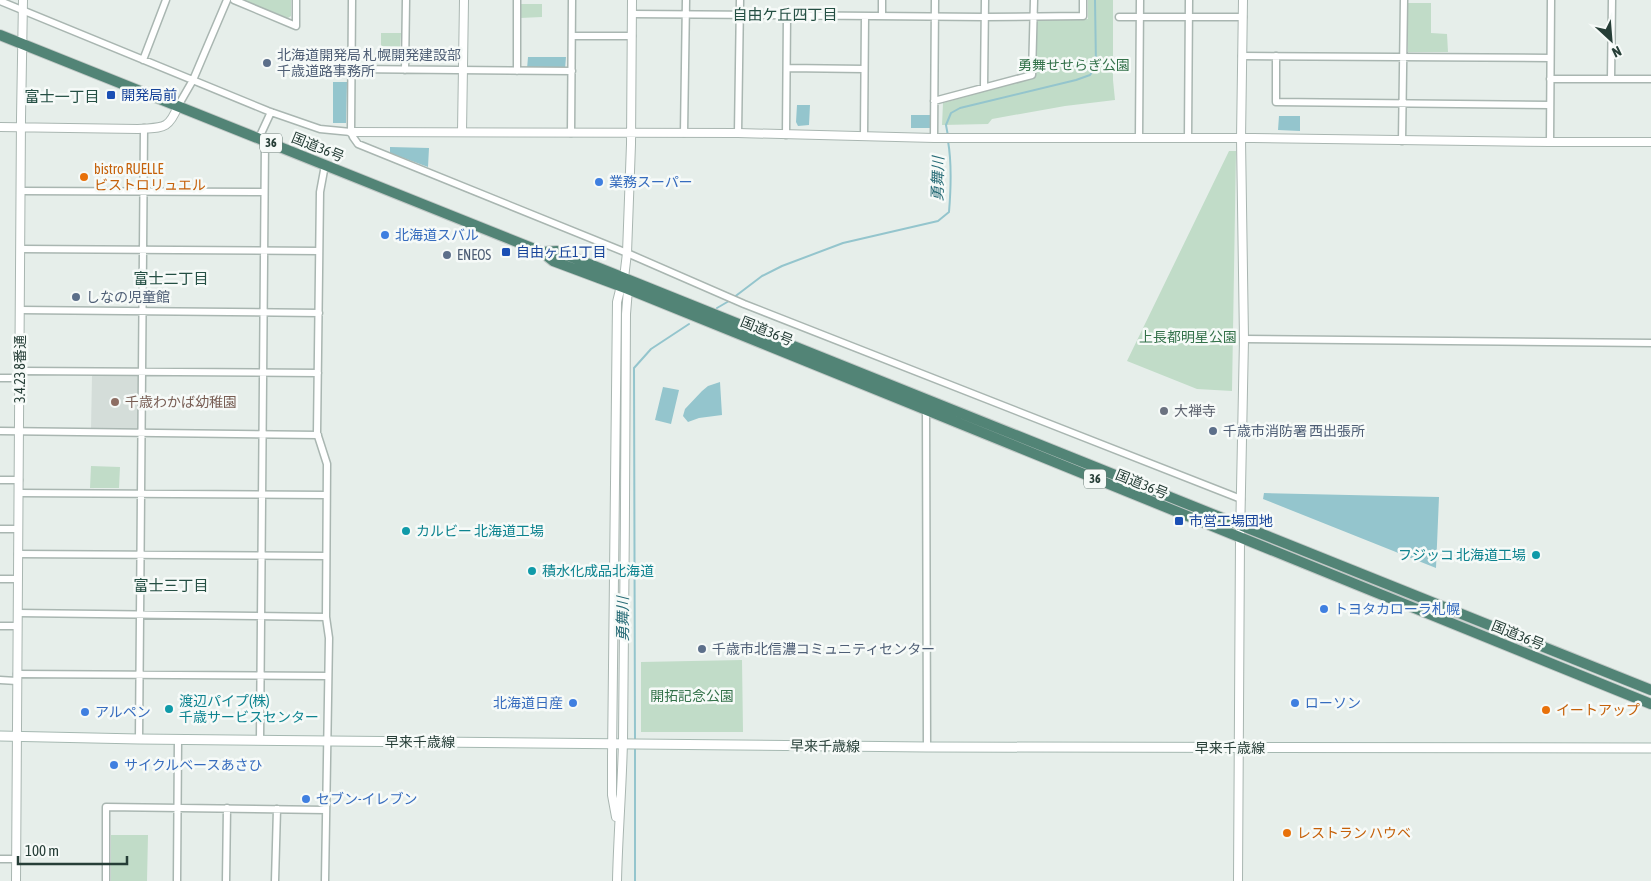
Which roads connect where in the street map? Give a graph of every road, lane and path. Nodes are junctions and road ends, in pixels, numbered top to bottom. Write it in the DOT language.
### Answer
graph roads {
  1 [pos="24,0"];
  2 [pos="166,0"];
  3 [pos="227,0"];
  4 [pos="234,0"];
  5 [pos="296,0"];
  6 [pos="352,0"];
  7 [pos="406,0"];
  8 [pos="464,0"];
  9 [pos="517,0"];
  10 [pos="572,0"];
  11 [pos="632,0"];
  12 [pos="686,0"];
  13 [pos="740,0"];
  14 [pos="882,0"];
  15 [pos="935,0"];
  16 [pos="985,0"];
  17 [pos="1034,0"];
  18 [pos="1083,0"];
  19 [pos="1140,0"];
  20 [pos="1189,0"];
  21 [pos="1243,0"];
  22 [pos="1404,0"];
  23 [pos="1551,0"];
  24 [pos="1612,0"];
  25 [pos="0,1"];
  26 [pos="24,10"];
  27 [pos="632,14"];
  28 [pos="686,14"];
  29 [pos="740,14"];
  30 [pos="787,15"];
  31 [pos="864,16"];
  32 [pos="882,16"];
  33 [pos="935,17"];
  34 [pos="985,17"];
  35 [pos="1034,17"];
  36 [pos="1140,17"];
  37 [pos="1189,17"];
  38 [pos="1243,17"];
  39 [pos="1118,18"];
  40 [pos="0,35"];
  41 [pos="572,36"];
  42 [pos="632,36"];
  43 [pos="22,44"];
  44 [pos="1242,56"];
  45 [pos="1276,56"];
  46 [pos="1403,57"];
  47 [pos="1550,58"];
  48 [pos="143,60"];
  49 [pos="787,68"];
  50 [pos="351,69"];
  51 [pos="864,69"];
  52 [pos="406,70"];
  53 [pos="463,70"];
  54 [pos="517,70"];
  55 [pos="572,71"];
  56 [pos="1550,78"];
  57 [pos="1611,79"];
  58 [pos="1651,79"];
  59 [pos="193,80"];
  60 [pos="984,87"];
  61 [pos="934,100"];
  62 [pos="1402,104"];
  63 [pos="1550,105"];
  64 [pos="178,106"];
  65 [pos="271,112"];
  66 [pos="0,127"];
  67 [pos="21,127"];
  68 [pos="144,128"];
  69 [pos="351,132"];
  70 [pos="462,132"];
  71 [pos="571,133"];
  72 [pos="684,133"];
  73 [pos="738,133"];
  74 [pos="631,134"];
  75 [pos="786,135"];
  76 [pos="864,136"];
  77 [pos="937,138"];
  78 [pos="1139,138"];
  79 [pos="1188,138"];
  80 [pos="1242,139"];
  81 [pos="262,140"];
  82 [pos="1402,141"];
  83 [pos="1550,142"];
  84 [pos="1651,142"];
  85 [pos="325,165"];
  86 [pos="21,191"];
  87 [pos="144,192"];
  88 [pos="264,192"];
  89 [pos="21,249"];
  90 [pos="143,251"];
  91 [pos="319,251"];
  92 [pos="264,252"];
  93 [pos="627,253"];
  94 [pos="624,284"];
  95 [pos="20,310"];
  96 [pos="142,312"];
  97 [pos="263,313"];
  98 [pos="319,313"];
  99 [pos="1244,339"];
  100 [pos="1651,343"];
  101 [pos="142,372"];
  102 [pos="263,373"];
  103 [pos="318,373"];
  104 [pos="20,374"];
  105 [pos="0,378"];
  106 [pos="928,406"];
  107 [pos="0,431"];
  108 [pos="20,432"];
  109 [pos="141,432"];
  110 [pos="262,434"];
  111 [pos="318,435"];
  112 [pos="0,480"];
  113 [pos="19,480"];
  114 [pos="19,493"];
  115 [pos="141,493"];
  116 [pos="262,494"];
  117 [pos="326,495"];
  118 [pos="1241,499"];
  119 [pos="1241,524"];
  120 [pos="0,529"];
  121 [pos="18,529"];
  122 [pos="1240,538"];
  123 [pos="18,554"];
  124 [pos="140,554"];
  125 [pos="262,555"];
  126 [pos="326,556"];
  127 [pos="0,579"];
  128 [pos="18,579"];
  129 [pos="18,613"];
  130 [pos="140,614"];
  131 [pos="261,615"];
  132 [pos="326,616"];
  133 [pos="0,626"];
  134 [pos="18,626"];
  135 [pos="139,674"];
  136 [pos="261,676"];
  137 [pos="328,676"];
  138 [pos="18,678"];
  139 [pos="0,680"];
  140 [pos="1651,690"];
  141 [pos="1651,704"];
  142 [pos="0,736"];
  143 [pos="17,737"];
  144 [pos="138,739"];
  145 [pos="178,739"];
  146 [pos="260,740"];
  147 [pos="326,741"];
  148 [pos="612,743"];
  149 [pos="631,744"];
  150 [pos="927,747"];
  151 [pos="1239,748"];
  152 [pos="1651,748"];
  153 [pos="178,807"];
  154 [pos="227,808"];
  155 [pos="277,809"];
  156 [pos="326,810"];
  157 [pos="618,829"];
  158 [pos="0,859"];
  159 [pos="16,859"];
  160 [pos="16,881"];
  161 [pos="106,881"];
  162 [pos="177,881"];
  163 [pos="226,881"];
  164 [pos="276,881"];
  165 [pos="325,881"];
  166 [pos="617,881"];
  167 [pos="1238,881"];
  1 -- 26 [label="street, 3.4.23 8番通"];
  2 -- 48 [label="street"];
  3 -- 59 [label="street"];
  4 -- 5 [label="street"];
  6 -- 50 [label="street"];
  7 -- 52 [label="street"];
  8 -- 53 [label="street"];
  9 -- 54 [label="street"];
  10 -- 41 [label="street"];
  11 -- 27 [label="street"];
  12 -- 28 [label="street"];
  13 -- 29 [label="street"];
  14 -- 32 [label="street"];
  15 -- 33 [label="street"];
  16 -- 34 [label="street"];
  17 -- 35 [label="street"];
  18 -- 35 [label="street"];
  19 -- 36 [label="street"];
  20 -- 37 [label="street"];
  21 -- 38 [label="street"];
  22 -- 46 [label="street"];
  23 -- 47 [label="street"];
  24 -- 57 [label="street"];
  25 -- 26 [label="street"];
  26 -- 43 [label="street, 3.4.23 8番通"];
  26 -- 48 [label="street"];
  27 -- 28 [label="street"];
  27 -- 42 [label="street"];
  28 -- 29 [label="street"];
  28 -- 72 [label="street"];
  29 -- 30 [label="street"];
  29 -- 73 [label="street"];
  30 -- 31 [label="street"];
  30 -- 49 [label="street"];
  31 -- 32 [label="street"];
  31 -- 51 [label="street"];
  32 -- 33 [label="street"];
  33 -- 34 [label="street"];
  33 -- 61 [label="street"];
  34 -- 35 [label="street"];
  34 -- 60 [label="street"];
  35 -- 60 [label="street"];
  36 -- 37 [label="street"];
  36 -- 39 [label="street"];
  36 -- 78 [label="street"];
  37 -- 38 [label="street"];
  37 -- 79 [label="street"];
  38 -- 44 [label="street"];
  40 -- 43 [label="highway, 国道36号 / 36"];
  41 -- 42 [label="street"];
  41 -- 55 [label="street"];
  42 -- 74 [label="street"];
  43 -- 64 [label="highway, 国道36号 / 36"];
  43 -- 67 [label="street, 3.4.23 8番通"];
  44 -- 45 [label="street"];
  44 -- 80 [label="street"];
  45 -- 46 [label="street"];
  45 -- 62 [label="street"];
  46 -- 47 [label="street"];
  46 -- 62 [label="street"];
  47 -- 56 [label="street"];
  48 -- 59 [label="street"];
  49 -- 51 [label="street"];
  49 -- 75 [label="street"];
  50 -- 52 [label="street"];
  50 -- 69 [label="street"];
  51 -- 76 [label="street"];
  52 -- 53 [label="street"];
  53 -- 54 [label="street"];
  53 -- 70 [label="street"];
  54 -- 55 [label="street"];
  55 -- 71 [label="street"];
  56 -- 57 [label="street"];
  56 -- 63 [label="street"];
  57 -- 58 [label="street"];
  59 -- 64 [label="street"];
  59 -- 65 [label="street"];
  60 -- 61 [label="street"];
  61 -- 77 [label="street"];
  62 -- 63 [label="street"];
  62 -- 82 [label="street"];
  63 -- 83 [label="street"];
  64 -- 68 [label="street"];
  64 -- 81 [label="highway, 国道36号 / 36"];
  65 -- 69 [label="street"];
  65 -- 81 [label="street"];
  66 -- 67 [label="street"];
  67 -- 68 [label="street"];
  67 -- 86 [label="street, 3.4.23 8番通"];
  68 -- 87 [label="street"];
  69 -- 70 [label="street"];
  69 -- 93 [label="street"];
  70 -- 71 [label="street"];
  71 -- 74 [label="street"];
  72 -- 73 [label="street"];
  72 -- 74 [label="street"];
  73 -- 75 [label="street"];
  74 -- 93 [label="street"];
  75 -- 76 [label="street"];
  76 -- 77 [label="street"];
  77 -- 78 [label="street"];
  78 -- 79 [label="street"];
  79 -- 80 [label="street"];
  80 -- 82 [label="street"];
  80 -- 99 [label="street"];
  81 -- 85 [label="highway, 国道36号 / 36"];
  81 -- 88 [label="street"];
  82 -- 83 [label="street"];
  83 -- 84 [label="street"];
  85 -- 91 [label="street"];
  85 -- 94 [label="highway, 国道36号 / 36"];
  86 -- 87 [label="street"];
  86 -- 89 [label="street, 3.4.23 8番通"];
  87 -- 88 [label="street"];
  87 -- 90 [label="street"];
  88 -- 92 [label="street"];
  89 -- 90 [label="street"];
  89 -- 95 [label="street, 3.4.23 8番通"];
  90 -- 92 [label="street"];
  90 -- 96 [label="street"];
  91 -- 92 [label="street"];
  91 -- 98 [label="street"];
  92 -- 97 [label="street"];
  93 -- 94 [label="street"];
  93 -- 118 [label="street"];
  94 -- 106 [label="highway, 国道36号 / 36"];
  94 -- 148 [label="street"];
  94 -- 149 [label="street"];
  95 -- 96 [label="street"];
  95 -- 104 [label="street, 3.4.23 8番通"];
  96 -- 97 [label="street"];
  96 -- 101 [label="street"];
  97 -- 98 [label="street"];
  97 -- 102 [label="street"];
  98 -- 103 [label="street"];
  99 -- 100 [label="street"];
  99 -- 118 [label="street"];
  101 -- 102 [label="street"];
  101 -- 104 [label="street"];
  101 -- 109 [label="street"];
  102 -- 103 [label="street"];
  102 -- 110 [label="street"];
  103 -- 111 [label="street"];
  104 -- 105 [label="street"];
  104 -- 108 [label="street, 3.4.23 8番通"];
  106 -- 119 [label="highway, 国道36号 / 36"];
  106 -- 122 [label="highway, 国道36号 / 36"];
  106 -- 150 [label="street"];
  107 -- 108 [label="street"];
  108 -- 109 [label="street"];
  108 -- 113 [label="street, 3.4.23 8番通"];
  109 -- 110 [label="street"];
  109 -- 115 [label="street"];
  110 -- 111 [label="street"];
  110 -- 116 [label="street"];
  111 -- 117 [label="street"];
  112 -- 113 [label="street"];
  113 -- 114 [label="street, 3.4.23 8番通"];
  114 -- 115 [label="street"];
  114 -- 121 [label="street, 3.4.23 8番通"];
  115 -- 116 [label="street"];
  115 -- 124 [label="street"];
  116 -- 117 [label="street"];
  116 -- 125 [label="street"];
  117 -- 126 [label="street"];
  118 -- 119 [label="street"];
  119 -- 122 [label="street"];
  119 -- 140 [label="highway, 国道36号 / 36"];
  120 -- 121 [label="street"];
  121 -- 123 [label="street, 3.4.23 8番通"];
  122 -- 141 [label="highway, 国道36号 / 36"];
  122 -- 151 [label="street"];
  123 -- 124 [label="street"];
  123 -- 128 [label="street, 3.4.23 8番通"];
  124 -- 125 [label="street"];
  124 -- 130 [label="street"];
  125 -- 126 [label="street"];
  125 -- 131 [label="street"];
  126 -- 132 [label="street"];
  127 -- 128 [label="street"];
  128 -- 129 [label="street, 3.4.23 8番通"];
  129 -- 130 [label="street"];
  129 -- 134 [label="street, 3.4.23 8番通"];
  130 -- 131 [label="street"];
  130 -- 135 [label="street"];
  131 -- 132 [label="street"];
  131 -- 136 [label="street"];
  132 -- 137 [label="street"];
  133 -- 134 [label="street"];
  134 -- 138 [label="street, 3.4.23 8番通"];
  135 -- 136 [label="street"];
  135 -- 138 [label="street"];
  135 -- 144 [label="street"];
  136 -- 137 [label="street"];
  136 -- 146 [label="street"];
  137 -- 147 [label="street"];
  138 -- 139 [label="street"];
  138 -- 143 [label="street, 3.4.23 8番通"];
  142 -- 143 [label="main road, 早来千歳線"];
  143 -- 144 [label="main road, 早来千歳線"];
  143 -- 159 [label="street, 3.4.23 8番通"];
  144 -- 145 [label="main road, 早来千歳線"];
  145 -- 146 [label="main road, 早来千歳線"];
  145 -- 153 [label="street"];
  146 -- 147 [label="main road, 早来千歳線"];
  147 -- 148 [label="main road, 早来千歳線"];
  147 -- 156 [label="street"];
  148 -- 149 [label="main road, 早来千歳線"];
  148 -- 157 [label="street"];
  149 -- 150 [label="main road, 早来千歳線"];
  149 -- 157 [label="street"];
  150 -- 151 [label="main road, 早来千歳線"];
  151 -- 152 [label="main road, 早来千歳線"];
  151 -- 167 [label="street"];
  153 -- 154 [label="street"];
  153 -- 161 [label="street"];
  153 -- 162 [label="street"];
  154 -- 155 [label="street"];
  154 -- 163 [label="street"];
  155 -- 156 [label="street"];
  155 -- 164 [label="street"];
  156 -- 165 [label="street"];
  157 -- 166 [label="street"];
  158 -- 159 [label="street"];
  159 -- 160 [label="street, 3.4.23 8番通"];
}
